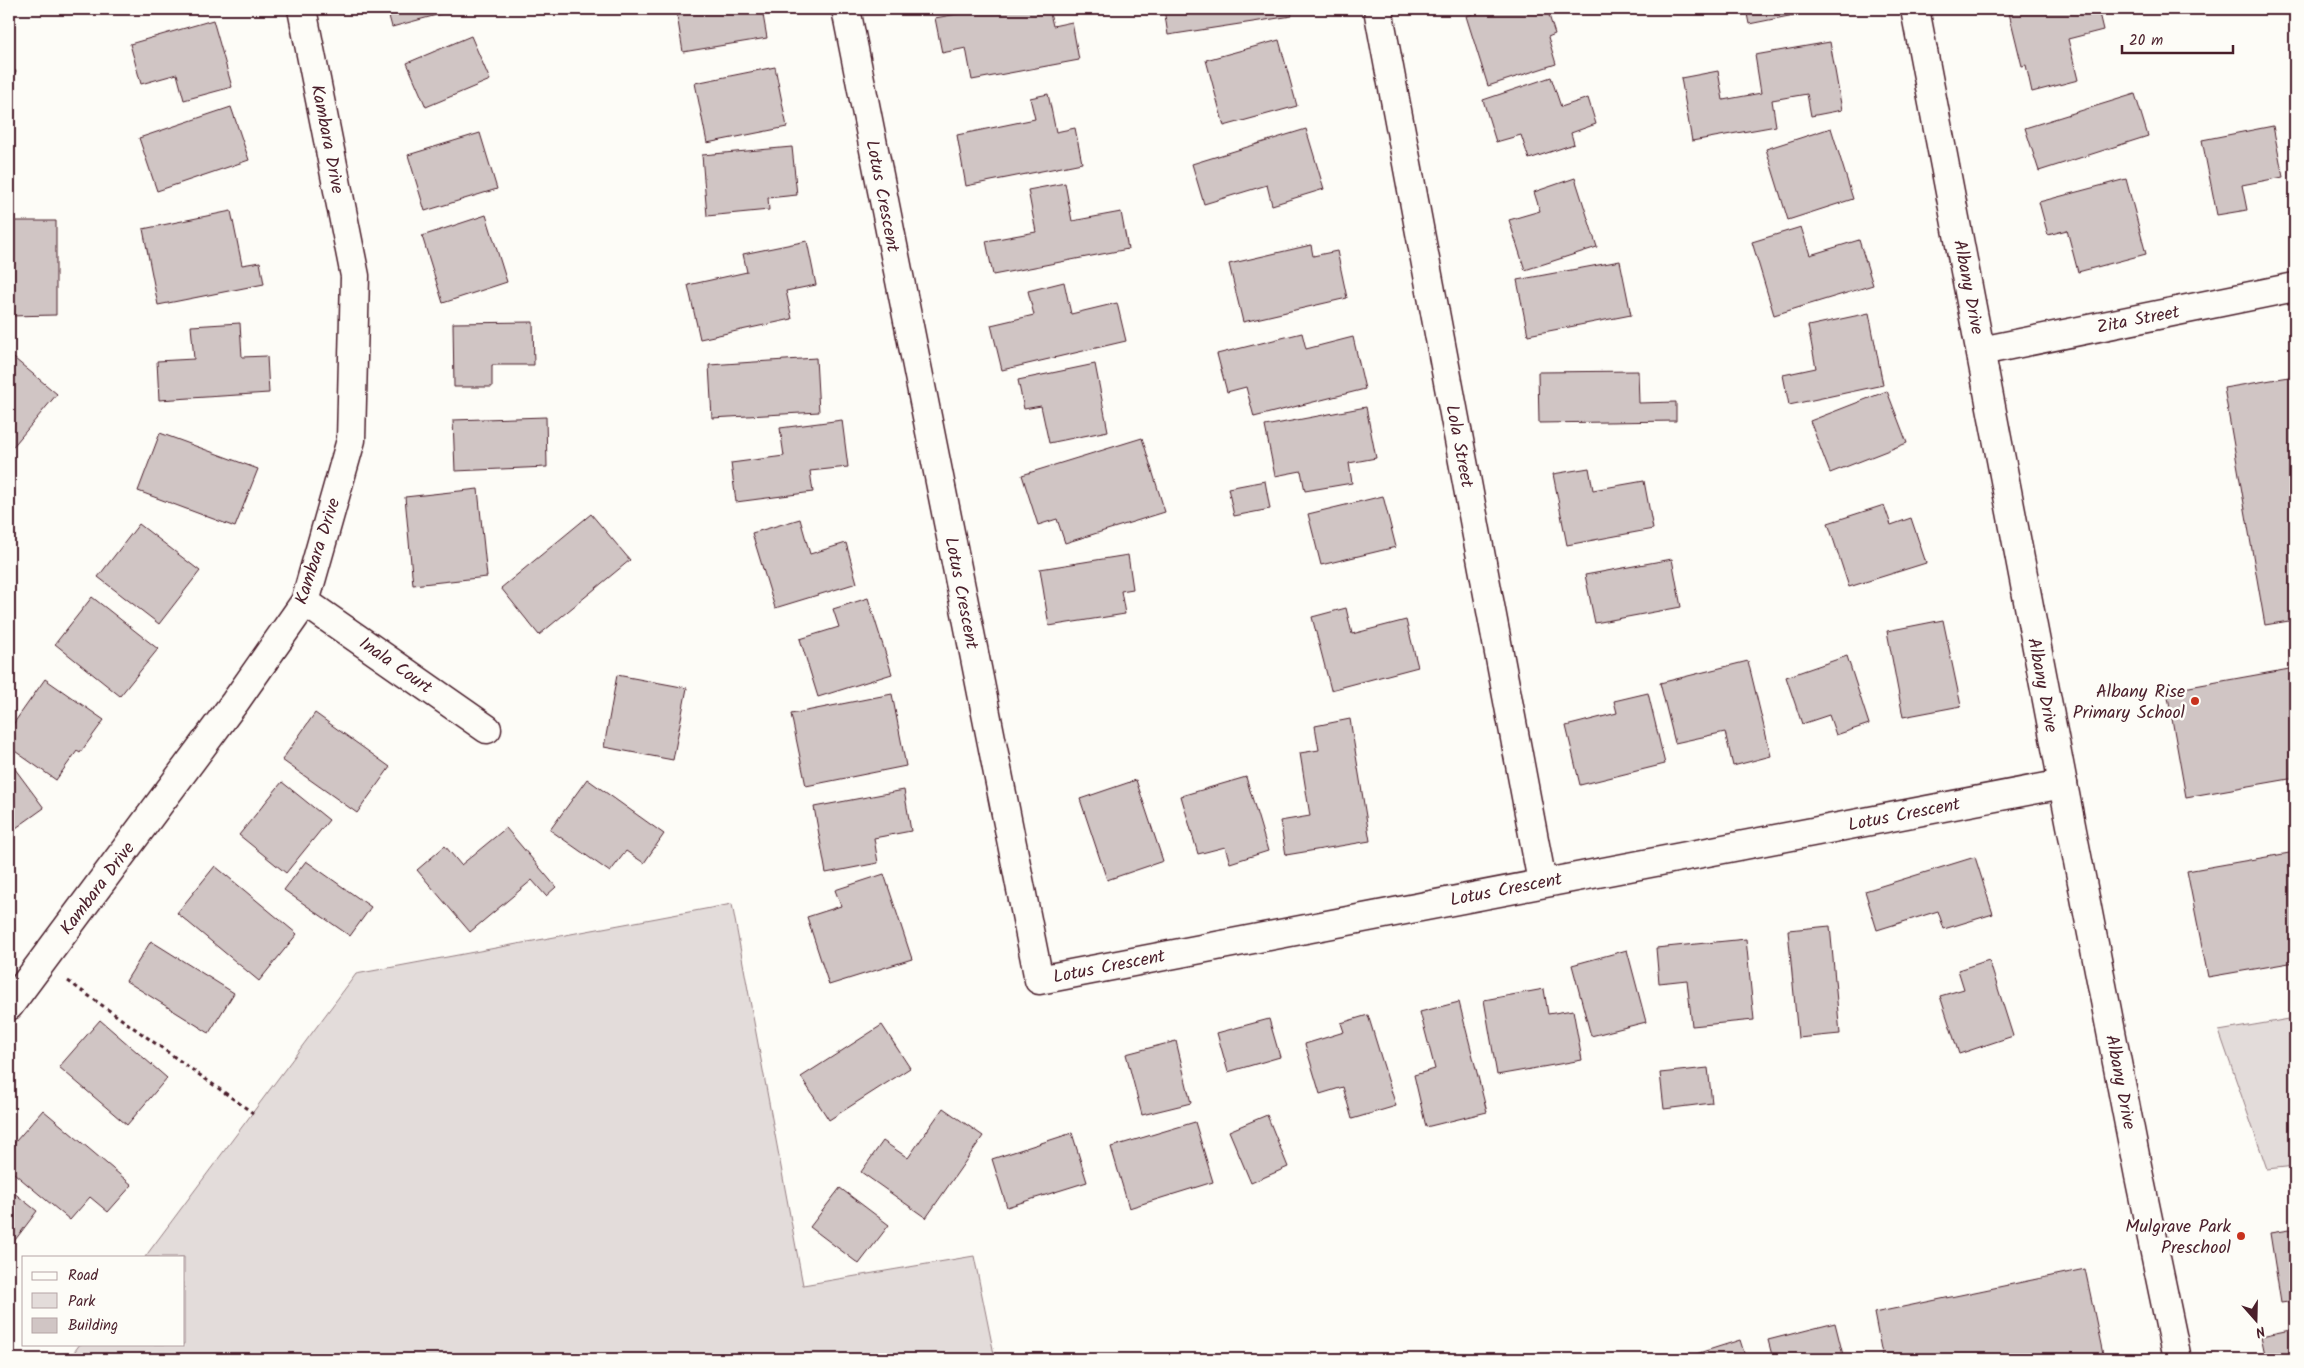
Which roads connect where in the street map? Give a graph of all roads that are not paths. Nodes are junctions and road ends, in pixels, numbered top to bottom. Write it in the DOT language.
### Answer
graph roads {
  1 [pos="302,9"];
  2 [pos="846,9"];
  3 [pos="1378,9"];
  4 [pos="1916,9"];
  5 [pos="2295,288"];
  6 [pos="1981,350"];
  7 [pos="305,602"];
  8 [pos="487,728"];
  9 [pos="2063,784"];
  10 [pos="1542,882"];
  11 [pos="9,1006"];
  12 [pos="2177,1359"];
  1 -- 7 [label="street, Kambara Drive"];
  2 -- 10 [label="street, Lotus Crescent"];
  3 -- 10 [label="street, Lola Street"];
  4 -- 6 [label="street, Albany Drive"];
  5 -- 6 [label="street, Zita Street"];
  6 -- 9 [label="street, Albany Drive"];
  7 -- 8 [label="street, Inala Court"];
  7 -- 11 [label="street, Kambara Drive"];
  9 -- 10 [label="street, Lotus Crescent"];
  9 -- 12 [label="street, Albany Drive"];
}
